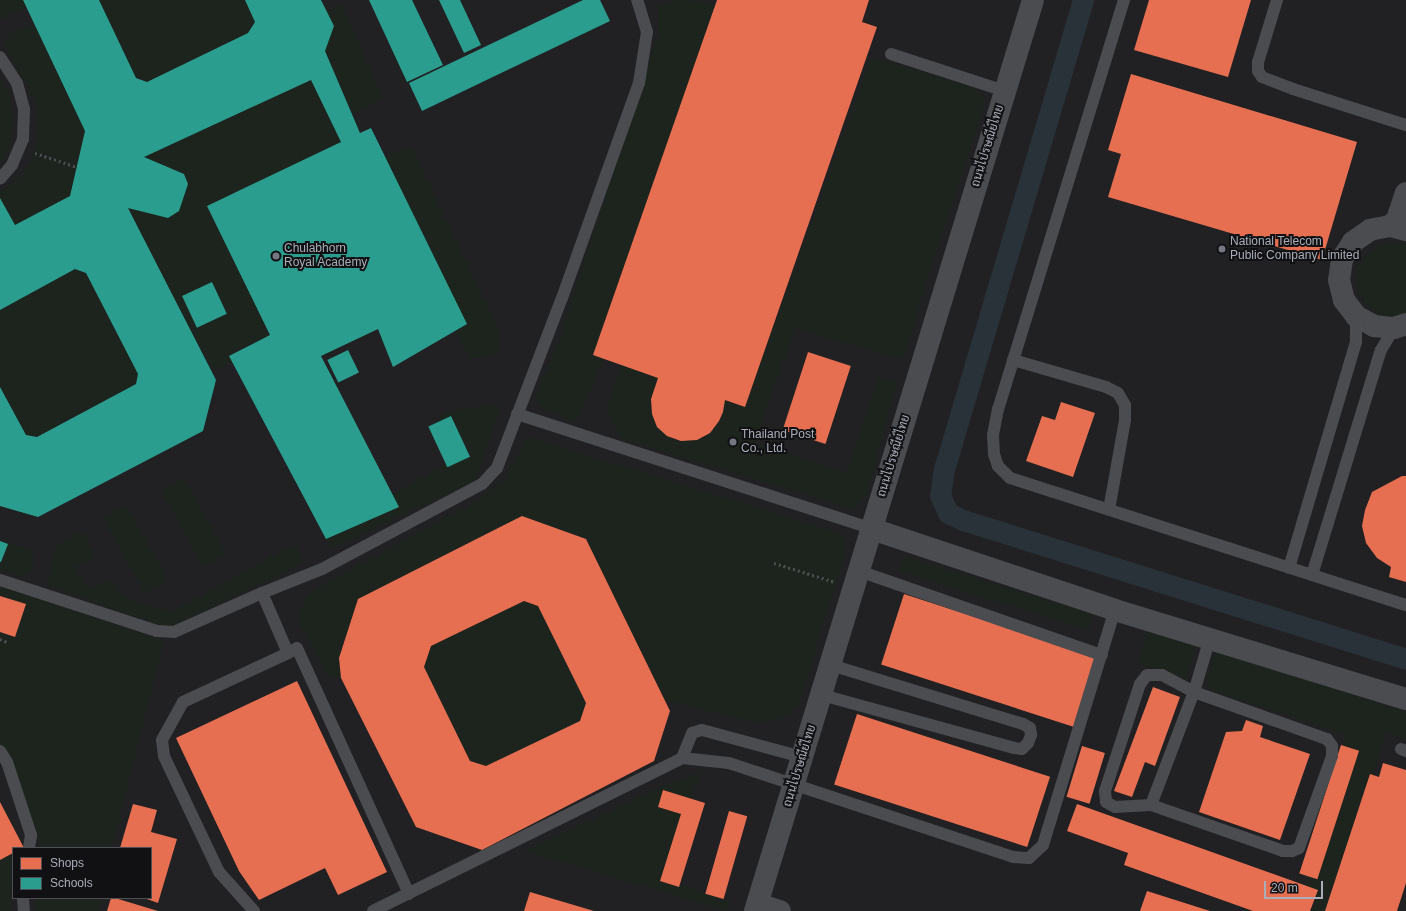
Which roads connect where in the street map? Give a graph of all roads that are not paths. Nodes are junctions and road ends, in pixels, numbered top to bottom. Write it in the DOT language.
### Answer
graph roads {
  1 [pos="637,0"];
  2 [pos="1032,0"];
  3 [pos="1124,0"];
  4 [pos="1277,0"];
  5 [pos="891,54"];
  6 [pos="0,57"];
  7 [pos="1005,91"];
  8 [pos="1406,125"];
  9 [pos="0,179"];
  10 [pos="1406,193"];
  11 [pos="1398,228"];
  12 [pos="1356,316"];
  13 [pos="1400,326"];
  14 [pos="1013,360"];
  15 [pos="517,414"];
  16 [pos="1109,510"];
  17 [pos="872,528"];
  18 [pos="1289,568"];
  19 [pos="1312,575"];
  20 [pos="0,580"];
  21 [pos="856,580"];
  22 [pos="262,593"];
  23 [pos="1406,606"];
  24 [pos="1115,610"];
  25 [pos="1210,638"];
  26 [pos="288,653"];
  27 [pos="1102,655"];
  28 [pos="831,665"];
  29 [pos="1194,692"];
  30 [pos="822,695"];
  31 [pos="1406,699"];
  32 [pos="0,750"];
  33 [pos="802,757"];
  34 [pos="682,758"];
  35 [pos="794,784"];
  36 [pos="1151,805"];
  37 [pos="29,847"];
  38 [pos="409,894"];
  39 [pos="23,899"];
  40 [pos="757,907"];
  41 [pos="24,911"];
  42 [pos="254,911"];
  43 [pos="373,911"];
  44 [pos="780,911"];
  1 -- 15 [label="lane"];
  2 -- 7 [label="street, ถนนไปรษณีย์ไทย"];
  3 -- 14 [label="lane"];
  4 -- 8 [label="lane"];
  5 -- 7 [label="lane"];
  6 -- 9 [label="lane"];
  7 -- 17 [label="street, ถนนไปรษณีย์ไทย"];
  10 -- 11 [label="street"];
  11 -- 12 [label="street"];
  12 -- 13 [label="street"];
  12 -- 18 [label="lane"];
  13 -- 19 [label="lane"];
  14 -- 16 [label="lane"];
  14 -- 16 [label="lane"];
  15 -- 17 [label="lane"];
  15 -- 22 [label="lane"];
  16 -- 18 [label="lane"];
  17 -- 21 [label="street, ถนนไปรษณีย์ไทย"];
  17 -- 24 [label="street"];
  18 -- 19 [label="lane"];
  19 -- 23 [label="lane"];
  20 -- 22 [label="lane"];
  21 -- 27 [label="lane"];
  21 -- 28 [label="street, ถนนไปรษณีย์ไทย"];
  22 -- 26 [label="lane"];
  24 -- 25 [label="street"];
  24 -- 27 [label="lane"];
  25 -- 29 [label="lane"];
  25 -- 31 [label="street"];
  26 -- 38 [label="lane"];
  26 -- 42 [label="lane"];
  27 -- 35 [label="lane"];
  28 -- 30 [label="street, ถนนไปรษณีย์ไทย"];
  28 -- 30 [label="lane"];
  29 -- 36 [label="lane"];
  29 -- 36 [label="lane"];
  29 -- 36 [label="lane"];
  30 -- 33 [label="street, ถนนไปรษณีย์ไทย"];
  32 -- 37 [label="lane"];
  33 -- 34 [label="lane"];
  33 -- 35 [label="street, ถนนไปรษณีย์ไทย"];
  34 -- 35 [label="lane"];
  34 -- 38 [label="lane"];
  35 -- 40 [label="street, ถนนไปรษณีย์ไทย"];
  38 -- 43 [label="lane"];
  39 -- 41 [label="lane"];
  40 -- 44 [label="street"];
}
